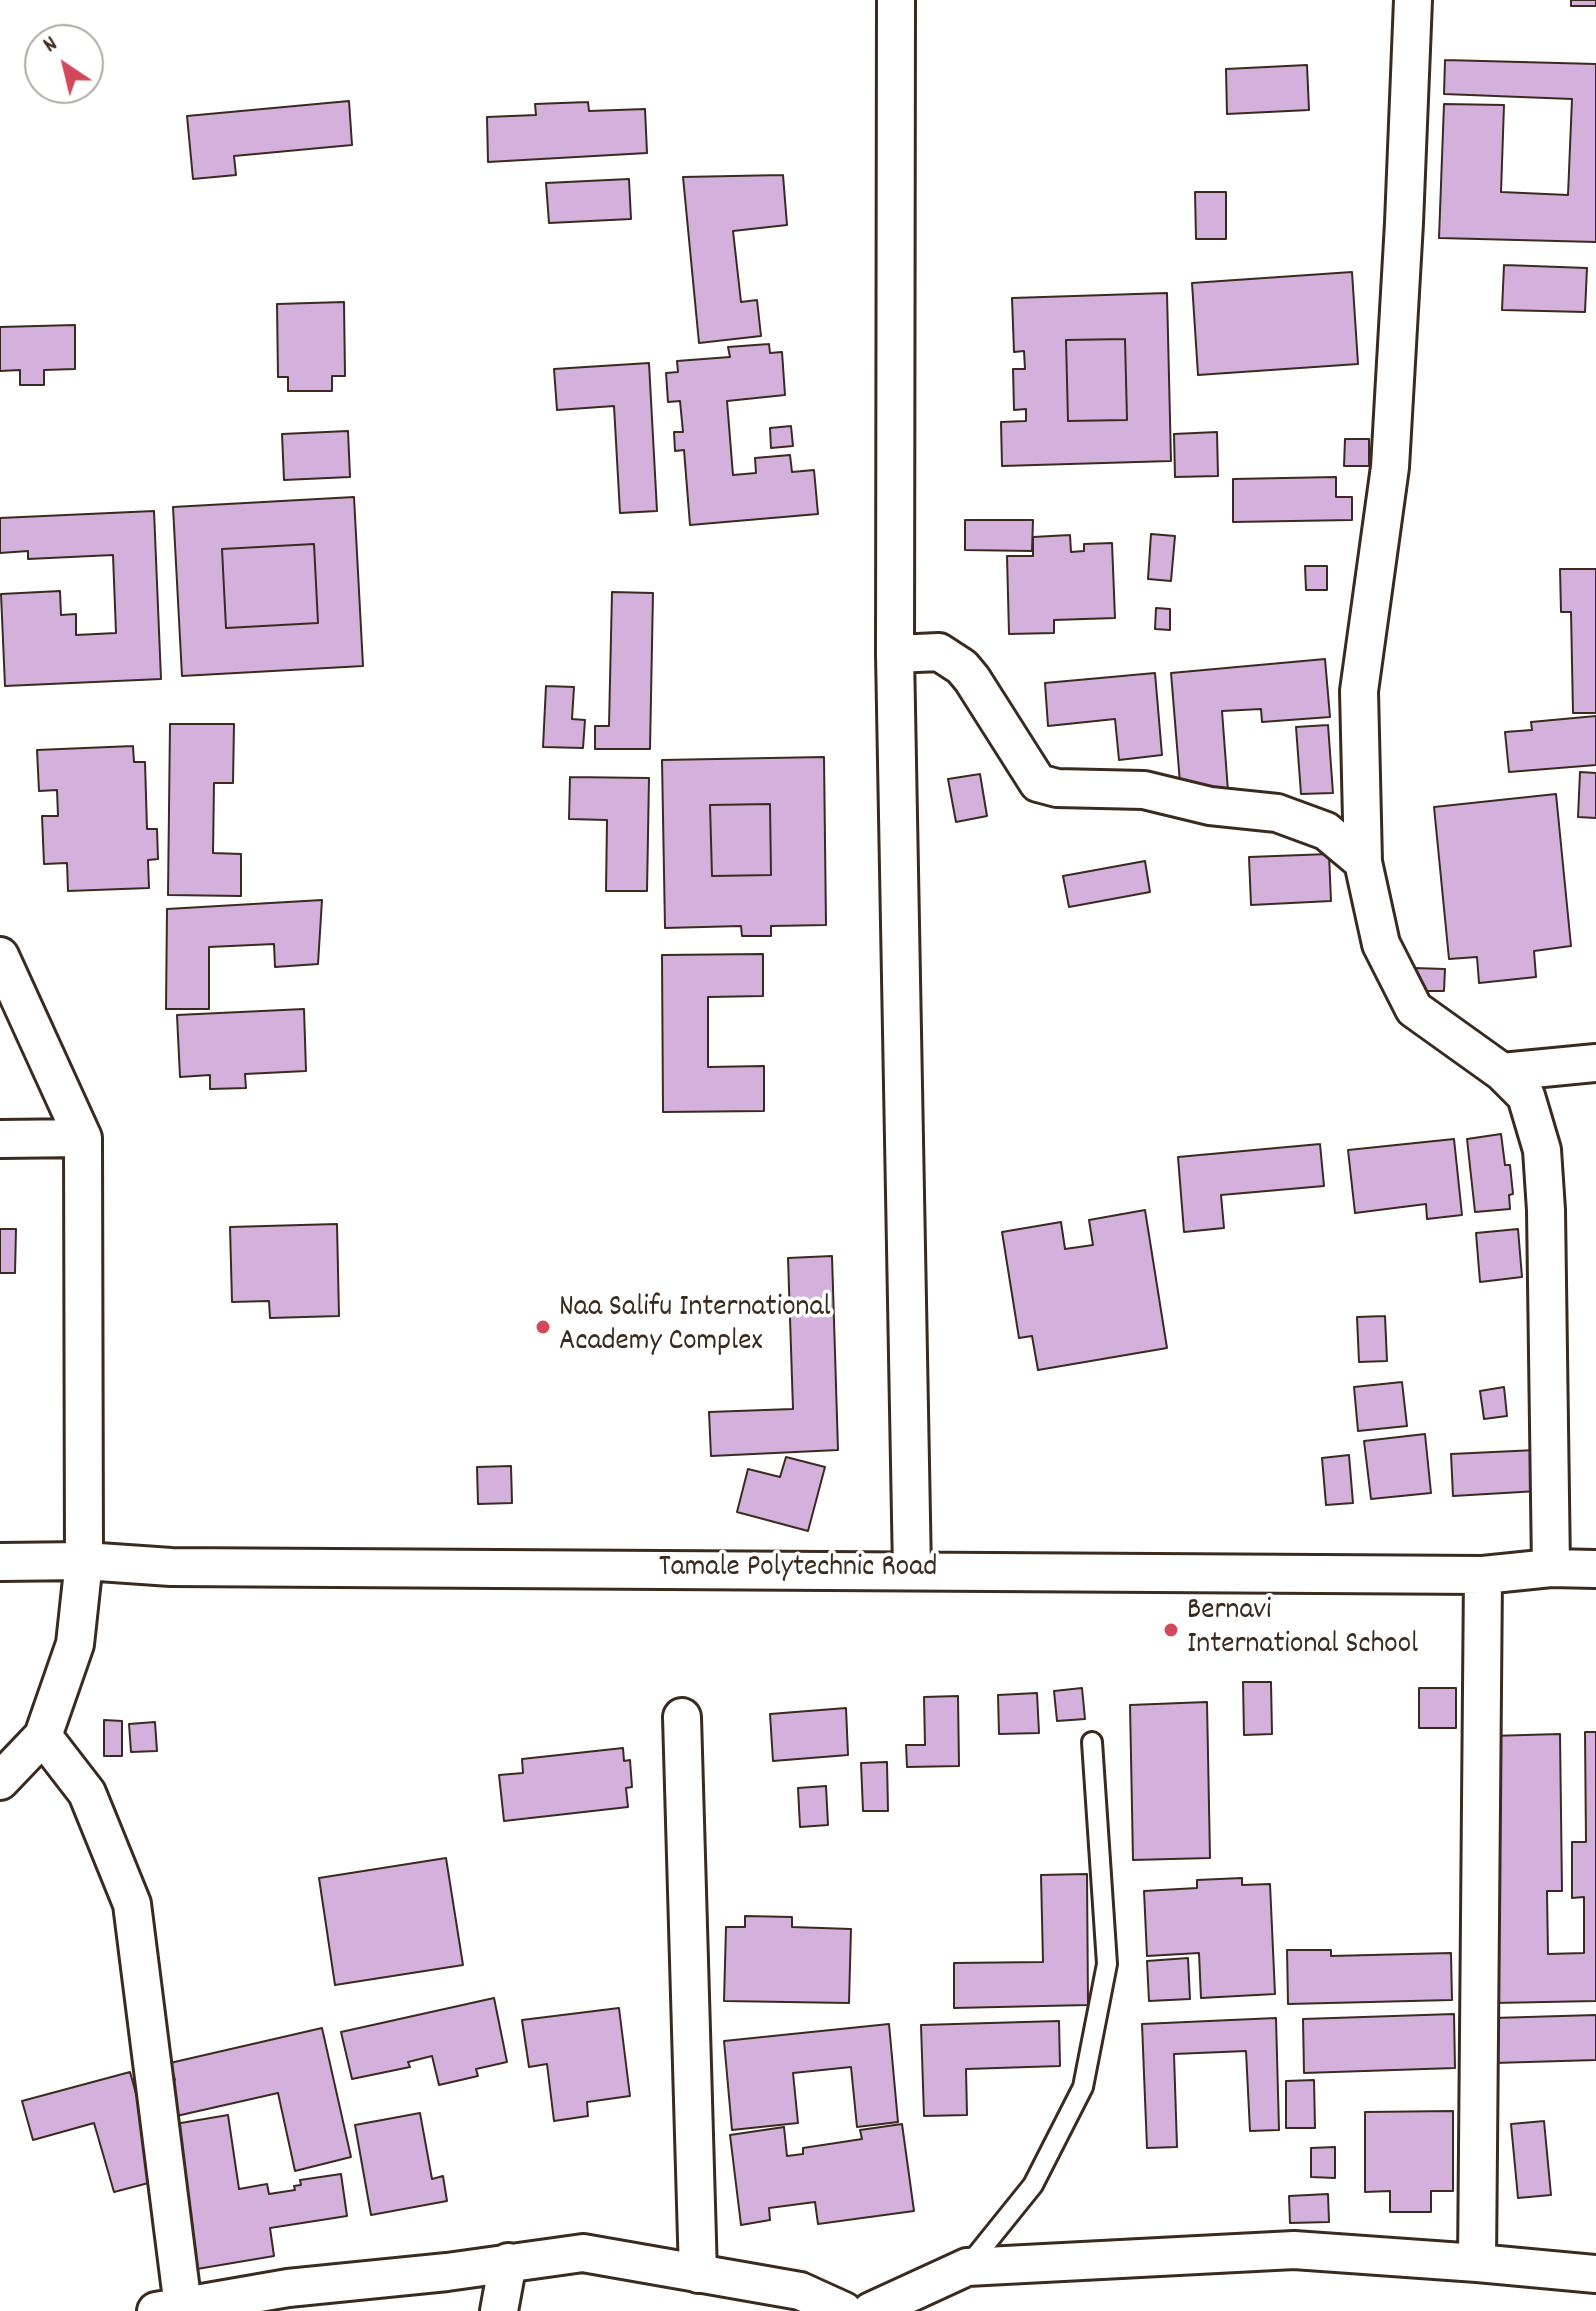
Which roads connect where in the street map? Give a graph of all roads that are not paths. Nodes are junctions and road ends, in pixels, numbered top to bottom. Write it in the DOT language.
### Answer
graph roads {
  1 [pos="896,0"];
  2 [pos="1413,0"];
  3 [pos="895,654"];
  4 [pos="1363,862"];
  5 [pos="0,956"];
  6 [pos="1596,1063"];
  7 [pos="1502,1072"];
  8 [pos="83,1138"];
  9 [pos="0,1139"];
  10 [pos="84,1561"];
  11 [pos="0,1562"];
  12 [pos="1551,1568"];
  13 [pos="1596,1569"];
  14 [pos="912,1570"];
  15 [pos="1483,1575"];
  16 [pos="682,1717"];
  17 [pos="43,1736"];
  18 [pos="1092,1742"];
  19 [pos="0,1781"];
  20 [pos="508,2262"];
  21 [pos="1477,2263"];
  22 [pos="967,2267"];
  23 [pos="698,2274"];
  24 [pos="1596,2274"];
  25 [pos="170,2309"];
  26 [pos="499,2311"];
  27 [pos="844,2311"];
  28 [pos="871,2311"];
  1 -- 3 [label="street"];
  2 -- 4 [label="street"];
  3 -- 4 [label="street"];
  3 -- 14 [label="street"];
  4 -- 7 [label="street"];
  5 -- 8 [label="street"];
  6 -- 7 [label="street"];
  7 -- 12 [label="street"];
  8 -- 9 [label="street"];
  8 -- 10 [label="street"];
  10 -- 11 [label="street, Tamale Polytechnic Road"];
  10 -- 14 [label="street, Tamale Polytechnic Road"];
  10 -- 17 [label="street"];
  12 -- 13 [label="street, Tamale Polytechnic Road"];
  12 -- 15 [label="street, Tamale Polytechnic Road"];
  14 -- 15 [label="street, Tamale Polytechnic Road"];
  15 -- 21 [label="street"];
  16 -- 23 [label="street"];
  17 -- 19 [label="street"];
  17 -- 25 [label="street"];
  18 -- 22 [label="lane"];
  20 -- 23 [label="street"];
  20 -- 25 [label="street"];
  20 -- 26 [label="street"];
  21 -- 22 [label="street"];
  21 -- 24 [label="street"];
  22 -- 28 [label="street"];
  23 -- 27 [label="street"];
}
